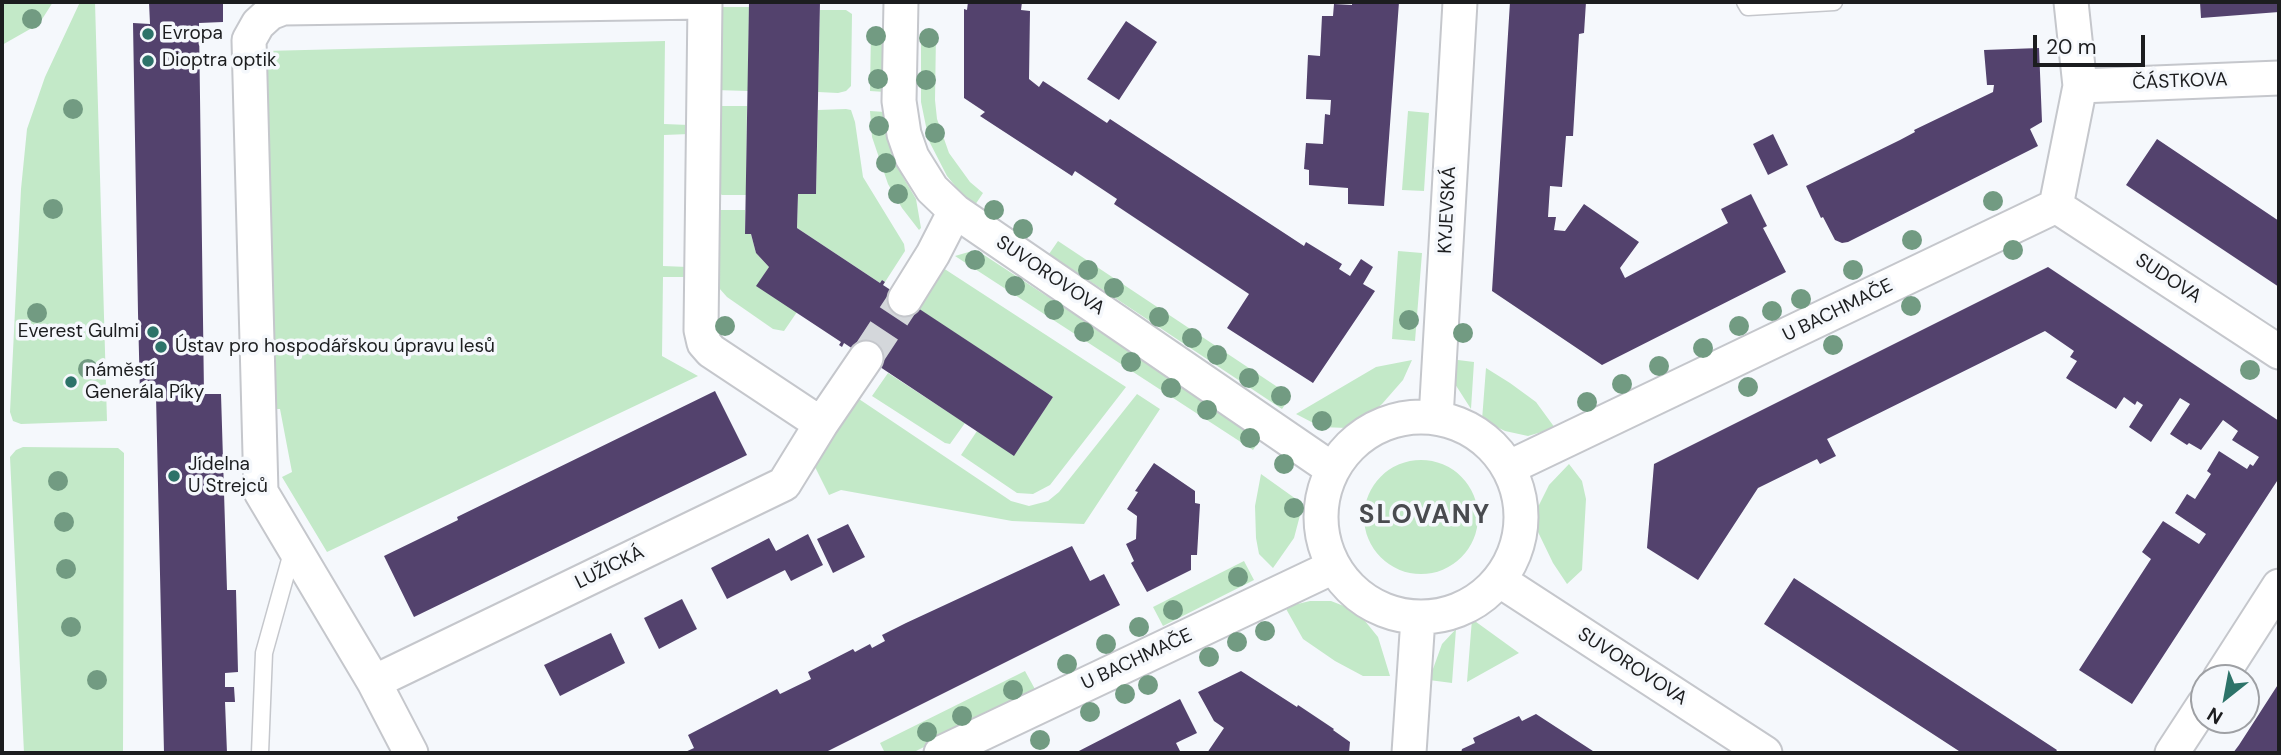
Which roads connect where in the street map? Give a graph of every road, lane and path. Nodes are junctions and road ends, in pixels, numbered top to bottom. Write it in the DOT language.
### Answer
graph roads {
  1 [pos="705,2"];
  2 [pos="901,2"];
  3 [pos="1460,2"];
  4 [pos="1745,2"];
  5 [pos="1834,2"];
  6 [pos="2071,2"];
  7 [pos="2279,78"];
  8 [pos="2080,86"];
  9 [pos="2056,206"];
  10 [pos="955,211"];
  11 [pos="905,299"];
  12 [pos="2279,352"];
  13 [pos="866,358"];
  14 [pos="1436,418"];
  15 [pos="821,424"];
  16 [pos="1508,468"];
  17 [pos="1332,469"];
  18 [pos="294,547"];
  19 [pos="1333,567"];
  20 [pos="1500,580"];
  21 [pos="2279,586"];
  22 [pos="1418,618"];
  23 [pos="2229,664"];
  24 [pos="374,682"];
  25 [pos="2190,725"];
  26 [pos="260,753"];
  27 [pos="411,753"];
  28 [pos="941,753"];
  29 [pos="1409,753"];
  30 [pos="1765,753"];
  31 [pos="2172,753"];
  1 -- 15 [label="street"];
  1 -- 18 [label="street"];
  2 -- 10 [label="street, SUVOROVOVA"];
  3 -- 14 [label="street, KYJEVSKÁ"];
  4 -- 5 [label="lane"];
  6 -- 8 [label="street"];
  7 -- 8 [label="street, ČÁSTKOVA"];
  8 -- 9 [label="street"];
  9 -- 12 [label="street, SUDOVA"];
  9 -- 16 [label="street, U BACHMAČE"];
  10 -- 11 [label="street"];
  10 -- 17 [label="street, SUVOROVOVA"];
  13 -- 15 [label="street, LUŽICKÁ"];
  14 -- 16 [label="street"];
  14 -- 17 [label="street"];
  15 -- 24 [label="street, LUŽICKÁ"];
  16 -- 20 [label="street"];
  17 -- 19 [label="street"];
  18 -- 24 [label="street"];
  18 -- 26 [label="lane"];
  19 -- 22 [label="street"];
  19 -- 28 [label="street, U BACHMAČE"];
  20 -- 22 [label="street"];
  20 -- 30 [label="street, SUVOROVOVA"];
  21 -- 23 [label="street"];
  22 -- 29 [label="street"];
  24 -- 27 [label="street"];
  25 -- 31 [label="street"];
}
